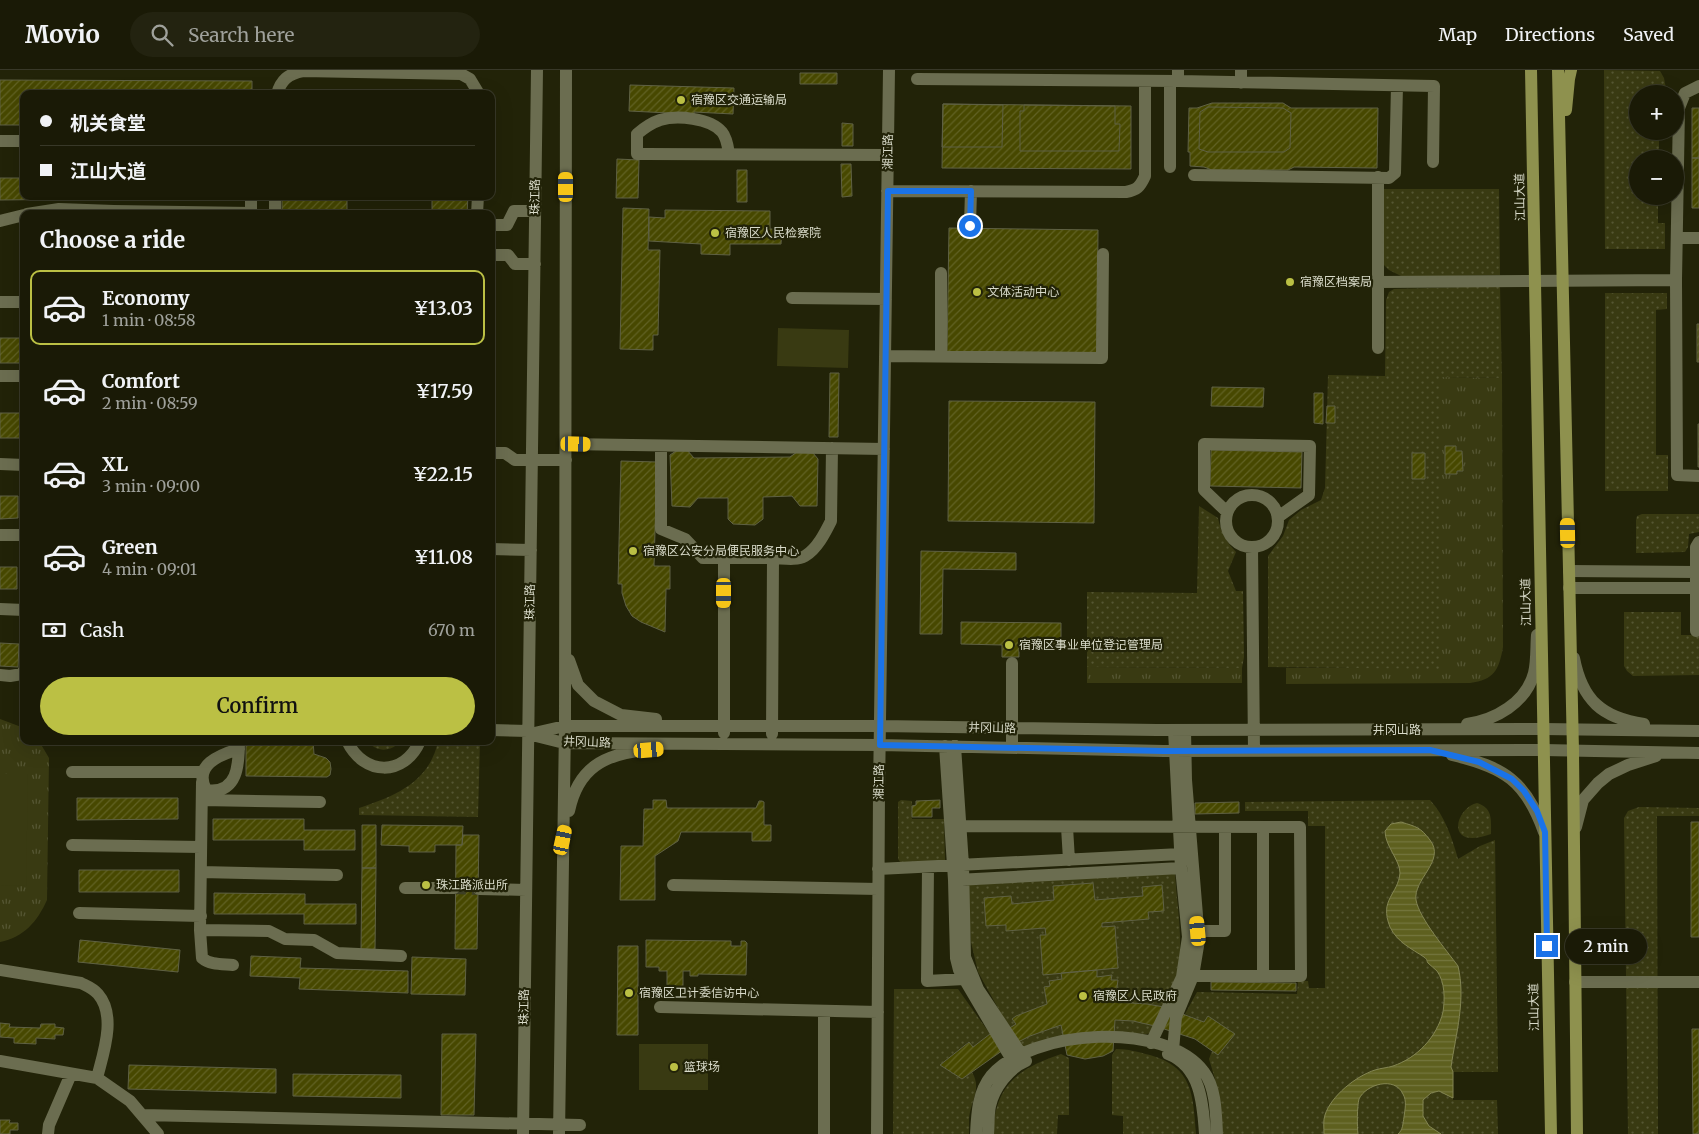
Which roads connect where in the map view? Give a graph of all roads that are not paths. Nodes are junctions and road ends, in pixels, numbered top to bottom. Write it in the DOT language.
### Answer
graph roads {
  1 [pos="537,70"];
  2 [pos="566,70"];
  3 [pos="889,70"];
  4 [pos="1524,70"];
  5 [pos="1531,70"];
  6 [pos="1558,70"];
  7 [pos="1571,70"];
  8 [pos="1241,76"];
  9 [pos="1139,77"];
  10 [pos="1175,77"];
  11 [pos="917,79"];
  12 [pos="1397,86"];
  13 [pos="1699,86"];
  14 [pos="278,90"];
  15 [pos="477,90"];
  16 [pos="1532,92"];
  17 [pos="0,141"];
  18 [pos="20,141"];
  19 [pos="729,154"];
  20 [pos="888,155"];
  21 [pos="1433,162"];
  22 [pos="1170,167"];
  23 [pos="1194,175"];
  24 [pos="1378,177"];
  25 [pos="1561,187"];
  26 [pos="888,191"];
  27 [pos="971,191"];
  28 [pos="51,210"];
  29 [pos="86,210"];
  30 [pos="535,211"];
  31 [pos="20,215"];
  32 [pos="0,221"];
  33 [pos="495,225"];
  34 [pos="970,226"];
  35 [pos="1677,238"];
  36 [pos="1699,238"];
  37 [pos="1103,254"];
  38 [pos="495,255"];
  39 [pos="534,264"];
  40 [pos="940,273"];
  41 [pos="1535,280"];
  42 [pos="1563,280"];
  43 [pos="1676,280"];
  44 [pos="1378,282"];
  45 [pos="792,298"];
  46 [pos="886,299"];
  47 [pos="0,302"];
  48 [pos="20,302"];
  49 [pos="1378,348"];
  50 [pos="885,356"];
  51 [pos="940,357"];
  52 [pos="0,376"];
  53 [pos="20,376"];
  54 [pos="566,444"];
  55 [pos="662,446"];
  56 [pos="832,448"];
  57 [pos="884,449"];
  58 [pos="495,453"];
  59 [pos="532,460"];
  60 [pos="566,460"];
  61 [pos="0,464"];
  62 [pos="20,465"];
  63 [pos="1699,476"];
  64 [pos="1227,512"];
  65 [pos="1278,517"];
  66 [pos="0,535"];
  67 [pos="20,535"];
  68 [pos="1699,542"];
  69 [pos="1252,547"];
  70 [pos="495,549"];
  71 [pos="531,550"];
  72 [pos="724,558"];
  73 [pos="773,558"];
  74 [pos="1569,571"];
  75 [pos="1696,572"];
  76 [pos="1569,588"];
  77 [pos="1696,588"];
  78 [pos="1540,600"];
  79 [pos="0,610"];
  80 [pos="20,610"];
  81 [pos="1696,631"];
  82 [pos="1570,636"];
  83 [pos="565,649"];
  84 [pos="1012,663"];
  85 [pos="20,674"];
  86 [pos="0,675"];
  87 [pos="565,726"];
  88 [pos="720,726"];
  89 [pos="772,726"];
  90 [pos="880,726"];
  91 [pos="1012,728"];
  92 [pos="1542,729"];
  93 [pos="495,730"];
  94 [pos="1180,730"];
  95 [pos="1254,730"];
  96 [pos="1430,730"];
  97 [pos="1572,730"];
  98 [pos="1695,731"];
  99 [pos="528,733"];
  100 [pos="564,743"];
  101 [pos="720,744"];
  102 [pos="772,744"];
  103 [pos="239,745"];
  104 [pos="349,745"];
  105 [pos="418,745"];
  106 [pos="880,745"];
  107 [pos="950,746"];
  108 [pos="1012,748"];
  109 [pos="1430,750"];
  110 [pos="1543,750"];
  111 [pos="1180,751"];
  112 [pos="1254,751"];
  113 [pos="1573,751"];
  114 [pos="1669,752"];
  115 [pos="1699,753"];
  116 [pos="72,772"];
  117 [pos="203,777"];
  118 [pos="202,800"];
  119 [pos="320,802"];
  120 [pos="961,826"];
  121 [pos="1067,827"];
  122 [pos="1184,828"];
  123 [pos="1225,828"];
  124 [pos="1263,828"];
  125 [pos="1545,832"];
  126 [pos="1574,837"];
  127 [pos="563,840"];
  128 [pos="72,845"];
  129 [pos="201,847"];
  130 [pos="1181,854"];
  131 [pos="1069,860"];
  132 [pos="958,865"];
  133 [pos="928,867"];
  134 [pos="1181,868"];
  135 [pos="878,869"];
  136 [pos="201,872"];
  137 [pos="336,875"];
  138 [pos="958,880"];
  139 [pos="673,885"];
  140 [pos="405,888"];
  141 [pos="454,888"];
  142 [pos="479,889"];
  143 [pos="878,889"];
  144 [pos="526,890"];
  145 [pos="78,913"];
  146 [pos="200,916"];
  147 [pos="200,930"];
  148 [pos="1198,931"];
  149 [pos="402,956"];
  150 [pos="233,965"];
  151 [pos="0,970"];
  152 [pos="1193,976"];
  153 [pos="1264,976"];
  154 [pos="964,979"];
  155 [pos="1576,982"];
  156 [pos="1699,982"];
  157 [pos="660,1007"];
  158 [pos="824,1011"];
  159 [pos="878,1012"];
  160 [pos="1151,1042"];
  161 [pos="1173,1050"];
  162 [pos="1017,1058"];
  163 [pos="0,1061"];
  164 [pos="71,1074"];
  165 [pos="97,1078"];
  166 [pos="142,1115"];
  167 [pos="580,1125"];
  168 [pos="523,1129"];
  169 [pos="559,1130"];
  170 [pos="48,1134"];
  171 [pos="158,1134"];
  172 [pos="824,1134"];
  173 [pos="877,1134"];
  174 [pos="976,1134"];
  175 [pos="988,1134"];
  176 [pos="1205,1134"];
  177 [pos="1217,1134"];
  178 [pos="1551,1134"];
  179 [pos="1577,1134"];
  1 -- 30 [label="street, 珠江路"];
  2 -- 54 [label="street"];
  3 -- 20 [label="street, 湘江路"];
  4 -- 16 [label="main road"];
  5 -- 16 [label="main road, 江山大道"];
  6 -- 25 [label="main road"];
  7 -- 25 [label="main road"];
  8 -- 10 [label="street"];
  8 -- 12 [label="street"];
  9 -- 10 [label="street"];
  9 -- 11 [label="street"];
  9 -- 27 [label="street"];
  10 -- 22 [label="street"];
  12 -- 21 [label="street"];
  12 -- 24 [label="street"];
  13 -- 35 [label="street"];
  14 -- 15 [label="street"];
  16 -- 41 [label="main road, 江山大道"];
  17 -- 18 [label="street"];
  19 -- 19 [label="street"];
  19 -- 20 [label="street"];
  20 -- 26 [label="street, 湘江路"];
  23 -- 24 [label="street"];
  24 -- 44 [label="street"];
  25 -- 42 [label="main road"];
  26 -- 27 [label="street"];
  26 -- 46 [label="street, 湘江路"];
  27 -- 34 [label="street"];
  28 -- 29 [label="street"];
  30 -- 33 [label="street"];
  30 -- 39 [label="street, 珠江路"];
  31 -- 32 [label="street"];
  35 -- 36 [label="street"];
  35 -- 43 [label="street"];
  37 -- 51 [label="street"];
  38 -- 39 [label="street"];
  39 -- 59 [label="street, 珠江路"];
  40 -- 51 [label="street"];
  41 -- 42 [label="street"];
  41 -- 44 [label="street"];
  41 -- 78 [label="main road, 江山大道"];
  42 -- 43 [label="street"];
  42 -- 74 [label="main road"];
  43 -- 63 [label="street"];
  44 -- 49 [label="street"];
  45 -- 46 [label="street"];
  46 -- 50 [label="street, 湘江路"];
  47 -- 48 [label="street"];
  50 -- 51 [label="street"];
  50 -- 57 [label="street, 湘江路"];
  52 -- 53 [label="street"];
  54 -- 55 [label="street"];
  54 -- 60 [label="street"];
  55 -- 56 [label="street"];
  55 -- 72 [label="street"];
  56 -- 57 [label="street"];
  56 -- 73 [label="street"];
  57 -- 90 [label="street, 湘江路"];
  58 -- 59 [label="street"];
  59 -- 60 [label="street"];
  59 -- 71 [label="street, 珠江路"];
  60 -- 83 [label="street"];
  61 -- 62 [label="street"];
  64 -- 65 [label="street"];
  64 -- 65 [label="street"];
  64 -- 69 [label="street"];
  65 -- 69 [label="street"];
  66 -- 67 [label="street"];
  68 -- 75 [label="street"];
  69 -- 95 [label="street"];
  70 -- 71 [label="street"];
  71 -- 99 [label="street, 珠江路"];
  72 -- 73 [label="street"];
  72 -- 88 [label="street"];
  73 -- 89 [label="street"];
  74 -- 75 [label="street"];
  74 -- 76 [label="main road"];
  75 -- 77 [label="street"];
  76 -- 77 [label="street"];
  76 -- 82 [label="main road"];
  77 -- 81 [label="street"];
  78 -- 92 [label="main road, 江山大道"];
  78 -- 96 [label="street"];
  79 -- 80 [label="street"];
  82 -- 97 [label="main road"];
  82 -- 98 [label="street"];
  83 -- 87 [label="street"];
  83 -- 88 [label="street"];
  84 -- 91 [label="street"];
  85 -- 86 [label="street"];
  87 -- 88 [label="street, 井冈山路"];
  87 -- 99 [label="street, 井冈山路"];
  87 -- 100 [label="street"];
  88 -- 89 [label="street, 井冈山路"];
  88 -- 101 [label="street"];
  89 -- 90 [label="street, 井冈山路"];
  89 -- 102 [label="street"];
  90 -- 91 [label="street, 井冈山路"];
  90 -- 106 [label="street, 湘江路"];
  91 -- 94 [label="street, 井冈山路"];
  91 -- 108 [label="street"];
  92 -- 96 [label="street, 井冈山路"];
  92 -- 97 [label="street, 井冈山路"];
  92 -- 110 [label="main road, 江山大道"];
  93 -- 99 [label="street"];
  94 -- 95 [label="street, 井冈山路"];
  94 -- 111 [label="street"];
  95 -- 96 [label="street, 井冈山路"];
  95 -- 112 [label="street"];
  97 -- 98 [label="street, 井冈山路"];
  97 -- 113 [label="main road"];
  99 -- 100 [label="street, 井冈山路"];
  99 -- 144 [label="street, 珠江路"];
  100 -- 101 [label="street, 井冈山路"];
  100 -- 127 [label="street"];
  101 -- 102 [label="street, 井冈山路"];
  101 -- 127 [label="street"];
  102 -- 106 [label="street, 井冈山路"];
  103 -- 117 [label="street"];
  103 -- 117 [label="street"];
  104 -- 105 [label="street"];
  106 -- 107 [label="street, 井冈山路"];
  106 -- 135 [label="street, 湘江路"];
  107 -- 108 [label="street, 井冈山路"];
  107 -- 120 [label="street"];
  107 -- 132 [label="street"];
  108 -- 111 [label="street, 井冈山路"];
  109 -- 110 [label="street, 井冈山路"];
  109 -- 112 [label="street, 井冈山路"];
  109 -- 125 [label="street"];
  110 -- 113 [label="street, 井冈山路"];
  110 -- 125 [label="main road, 江山大道"];
  111 -- 112 [label="street, 井冈山路"];
  111 -- 122 [label="street"];
  113 -- 114 [label="street, 井冈山路"];
  113 -- 126 [label="main road"];
  114 -- 115 [label="street, 井冈山路"];
  114 -- 126 [label="street"];
  116 -- 117 [label="street"];
  117 -- 118 [label="street"];
  118 -- 119 [label="street"];
  118 -- 129 [label="street"];
  120 -- 121 [label="street"];
  120 -- 132 [label="street"];
  121 -- 122 [label="street"];
  121 -- 131 [label="street"];
  122 -- 123 [label="street"];
  122 -- 130 [label="street"];
  122 -- 148 [label="street"];
  123 -- 124 [label="street"];
  123 -- 148 [label="street"];
  124 -- 153 [label="street"];
  124 -- 153 [label="street"];
  125 -- 178 [label="main road, 江山大道"];
  126 -- 155 [label="main road"];
  127 -- 169 [label="street"];
  128 -- 129 [label="street"];
  129 -- 136 [label="street"];
  130 -- 131 [label="street"];
  130 -- 134 [label="street"];
  131 -- 132 [label="street"];
  132 -- 133 [label="street"];
  132 -- 138 [label="street"];
  133 -- 135 [label="street"];
  133 -- 154 [label="street"];
  134 -- 138 [label="street"];
  134 -- 160 [label="street"];
  135 -- 143 [label="street, 湘江路"];
  136 -- 137 [label="street"];
  136 -- 146 [label="street"];
  138 -- 154 [label="street"];
  138 -- 162 [label="street"];
  139 -- 143 [label="street"];
  140 -- 141 [label="street"];
  142 -- 144 [label="street"];
  143 -- 159 [label="street, 湘江路"];
  144 -- 168 [label="street, 珠江路"];
  145 -- 146 [label="street"];
  146 -- 147 [label="street"];
  147 -- 149 [label="street"];
  147 -- 150 [label="street"];
  148 -- 152 [label="street"];
  151 -- 165 [label="street"];
  152 -- 153 [label="street"];
  152 -- 161 [label="street"];
  154 -- 162 [label="street"];
  155 -- 156 [label="street"];
  155 -- 179 [label="main road"];
  157 -- 158 [label="street"];
  158 -- 159 [label="street"];
  158 -- 172 [label="street"];
  159 -- 173 [label="street, 湘江路"];
  160 -- 161 [label="street"];
  160 -- 162 [label="street"];
  161 -- 177 [label="street"];
  162 -- 174 [label="street"];
  163 -- 164 [label="street"];
  164 -- 165 [label="street"];
  164 -- 170 [label="street"];
  165 -- 166 [label="street"];
  166 -- 168 [label="street"];
  166 -- 171 [label="street"];
  167 -- 169 [label="street"];
  168 -- 169 [label="street"];
  175 -- 176 [label="street"];
}
